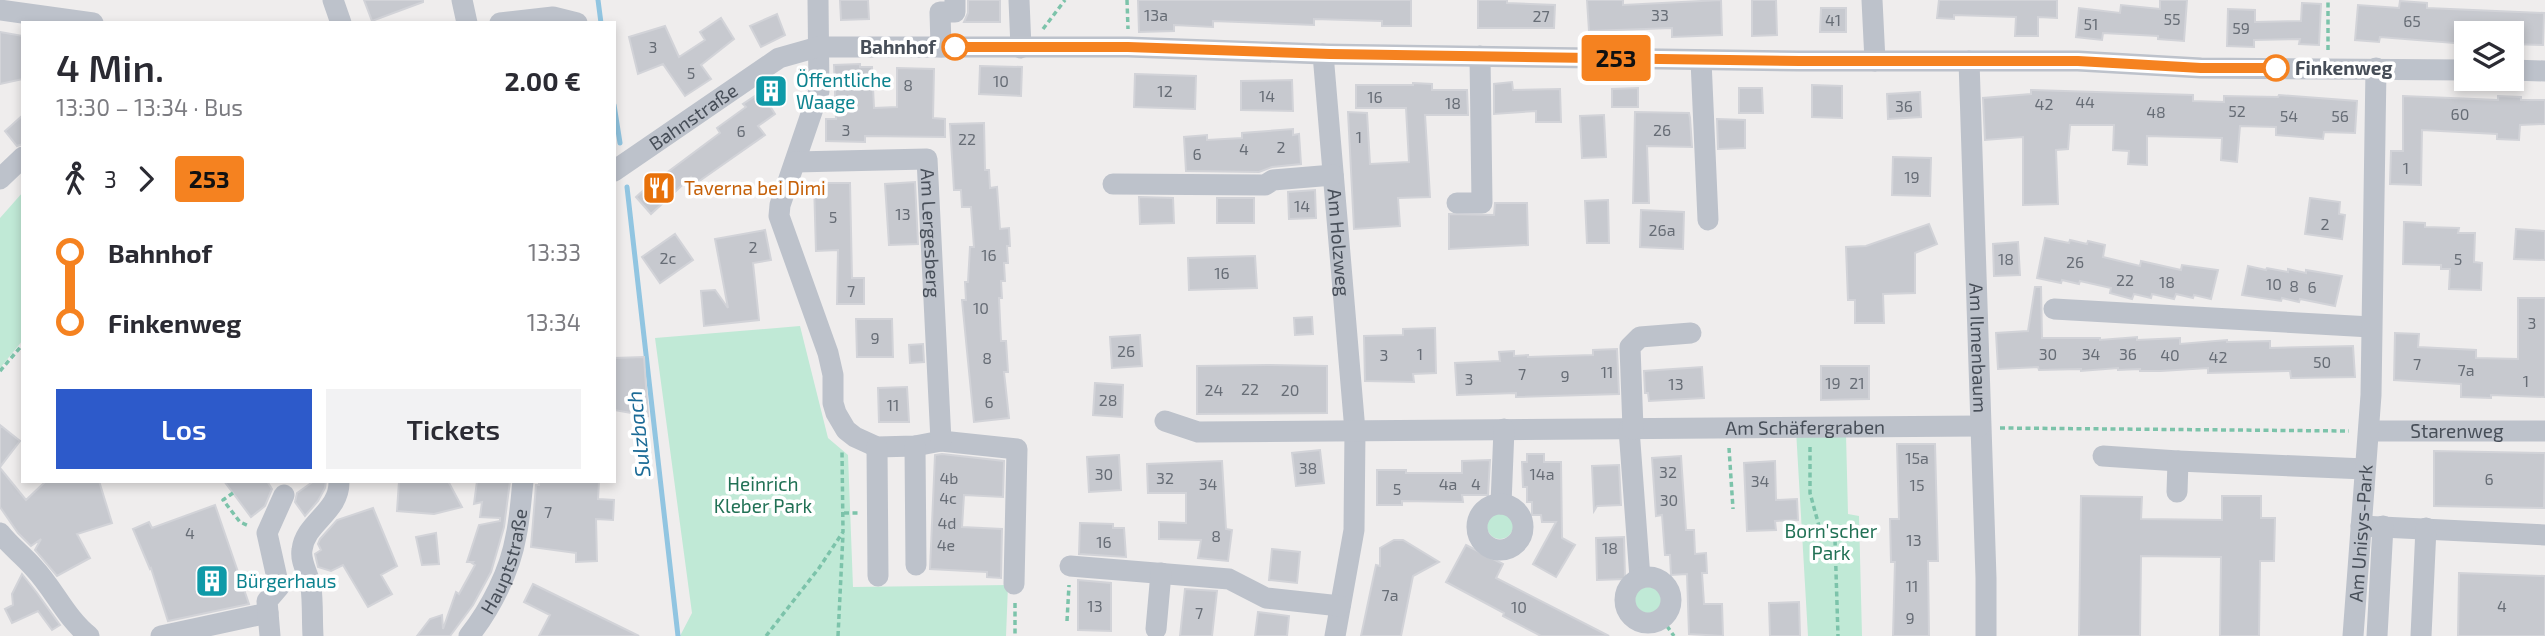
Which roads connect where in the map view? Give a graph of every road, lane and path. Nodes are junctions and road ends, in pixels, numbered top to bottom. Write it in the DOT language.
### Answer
graph roads {
  1 [pos="334,0"];
  2 [pos="462,0"];
  3 [pos="818,0"];
  4 [pos="955,0"];
  5 [pos="1019,0"];
  6 [pos="1065,0"];
  7 [pos="1127,0"];
  8 [pos="1872,0"];
  9 [pos="2328,0"];
  10 [pos="0,10"];
  11 [pos="79,21"];
  12 [pos="340,21"];
  13 [pos="467,21"];
  14 [pos="518,21"];
  15 [pos="569,21"];
  16 [pos="818,47"];
  17 [pos="941,47"];
  18 [pos="1128,47"];
  19 [pos="1025,48"];
  20 [pos="1323,54"];
  21 [pos="1480,56"];
  22 [pos="1701,60"];
  23 [pos="1875,61"];
  24 [pos="1969,61"];
  25 [pos="2328,68"];
  26 [pos="2376,68"];
  27 [pos="2454,70"];
  28 [pos="2524,70"];
  29 [pos="2545,71"];
  30 [pos="21,159"];
  31 [pos="795,162"];
  32 [pos="616,170"];
  33 [pos="1333,175"];
  34 [pos="0,180"];
  35 [pos="1113,184"];
  36 [pos="1457,203"];
  37 [pos="1708,219"];
  38 [pos="2054,309"];
  39 [pos="2371,327"];
  40 [pos="1691,333"];
  41 [pos="21,346"];
  42 [pos="0,371"];
  43 [pos="1165,421"];
  44 [pos="1980,426"];
  45 [pos="1728,428"];
  46 [pos="1810,428"];
  47 [pos="1504,429"];
  48 [pos="1631,429"];
  49 [pos="846,430"];
  50 [pos="1354,431"];
  51 [pos="2369,431"];
  52 [pos="2545,431"];
  53 [pos="941,440"];
  54 [pos="915,446"];
  55 [pos="877,447"];
  56 [pos="2103,456"];
  57 [pos="2178,461"];
  58 [pos="2365,469"];
  59 [pos="339,483"];
  60 [pos="523,483"];
  61 [pos="2177,492"];
  62 [pos="233,493"];
  63 [pos="284,495"];
  64 [pos="1501,504"];
  65 [pos="1732,509"];
  66 [pos="2361,526"];
  67 [pos="2383,526"];
  68 [pos="2426,528"];
  69 [pos="843,532"];
  70 [pos="0,533"];
  71 [pos="267,533"];
  72 [pos="2545,535"];
  73 [pos="916,565"];
  74 [pos="1070,566"];
  75 [pos="1161,573"];
  76 [pos="878,576"];
  77 [pos="1640,578"];
  78 [pos="1014,584"];
  79 [pos="1340,606"];
  80 [pos="268,607"];
  81 [pos="1067,621"];
  82 [pos="1668,628"];
  83 [pos="1156,629"];
  84 [pos="477,633"];
  85 [pos="160,634"];
  86 [pos="89,636"];
  87 [pos="270,636"];
  88 [pos="313,636"];
  89 [pos="766,636"];
  90 [pos="838,636"];
  91 [pos="1015,636"];
  92 [pos="1335,636"];
  93 [pos="1838,636"];
  94 [pos="1986,636"];
  95 [pos="2353,636"];
  96 [pos="2377,636"];
  97 [pos="2421,636"];
  1 -- 12 [label="street"];
  2 -- 13 [label="street"];
  3 -- 16 [label="street"];
  4 -- 17 [label="street"];
  5 -- 19 [label="street"];
  6 -- 19 [label="path"];
  7 -- 18 [label="path"];
  8 -- 23 [label="street"];
  9 -- 25 [label="path"];
  10 -- 11 [label="street"];
  14 -- 15 [label="street"];
  16 -- 17 [label="street, Bahnstraße"];
  16 -- 31 [label="street"];
  16 -- 32 [label="street, Bahnstraße"];
  17 -- 19 [label="street, Bahnstraße"];
  18 -- 19 [label="street, Bahnstraße"];
  18 -- 20 [label="street, Bahnstraße"];
  20 -- 21 [label="street, Bahnstraße"];
  20 -- 33 [label="street, Am Holzweg"];
  21 -- 22 [label="street, Bahnstraße"];
  21 -- 36 [label="street"];
  22 -- 23 [label="street, Bahnstraße"];
  22 -- 37 [label="street"];
  23 -- 24 [label="street, Bahnstraße"];
  24 -- 25 [label="street, Bahnstraße"];
  24 -- 44 [label="street, Am Ilmenbaum"];
  25 -- 26 [label="street, Bahnstraße"];
  26 -- 27 [label="street, Bahnstraße"];
  26 -- 39 [label="street"];
  28 -- 29 [label="street"];
  30 -- 34 [label="street"];
  31 -- 49 [label="street"];
  31 -- 53 [label="street, Am Lergesberg"];
  33 -- 35 [label="street"];
  33 -- 50 [label="street, Am Holzweg"];
  38 -- 39 [label="street"];
  39 -- 51 [label="street"];
  40 -- 48 [label="street"];
  41 -- 42 [label="path"];
  43 -- 50 [label="street"];
  44 -- 46 [label="street, Am Schäfergraben"];
  44 -- 51 [label="path"];
  44 -- 94 [label="street, Am Ilmenbaum"];
  45 -- 46 [label="street, Am Schäfergraben"];
  45 -- 48 [label="street, Am Schäfergraben"];
  45 -- 65 [label="path"];
  46 -- 93 [label="path"];
  47 -- 48 [label="street, Am Schäfergraben"];
  47 -- 50 [label="street, Am Schäfergraben"];
  47 -- 64 [label="street"];
  48 -- 77 [label="street"];
  49 -- 55 [label="street"];
  49 -- 69 [label="path"];
  50 -- 79 [label="street, Am Holzweg"];
  51 -- 52 [label="street, Starenweg"];
  51 -- 58 [label="street, Am Unisys-Park"];
  53 -- 54 [label="street"];
  53 -- 78 [label="street"];
  54 -- 55 [label="street"];
  54 -- 73 [label="street"];
  55 -- 76 [label="street"];
  56 -- 57 [label="street"];
  57 -- 58 [label="street"];
  57 -- 61 [label="street"];
  58 -- 66 [label="street, Am Unisys-Park"];
  59 -- 88 [label="street"];
  60 -- 84 [label="street, Hauptstraße"];
  62 -- 71 [label="path"];
  63 -- 71 [label="street"];
  66 -- 67 [label="street"];
  66 -- 95 [label="street, Am Unisys-Park"];
  67 -- 68 [label="street"];
  67 -- 96 [label="street"];
  68 -- 72 [label="street"];
  68 -- 97 [label="street"];
  69 -- 89 [label="path"];
  69 -- 90 [label="path"];
  70 -- 86 [label="street"];
  71 -- 80 [label="street"];
  74 -- 75 [label="street"];
  74 -- 81 [label="path"];
  75 -- 79 [label="street"];
  75 -- 83 [label="street"];
  77 -- 82 [label="street"];
  77 -- 82 [label="street"];
  78 -- 91 [label="path"];
  79 -- 92 [label="street, Am Holzweg"];
  80 -- 85 [label="street"];
  80 -- 87 [label="street"];
}
